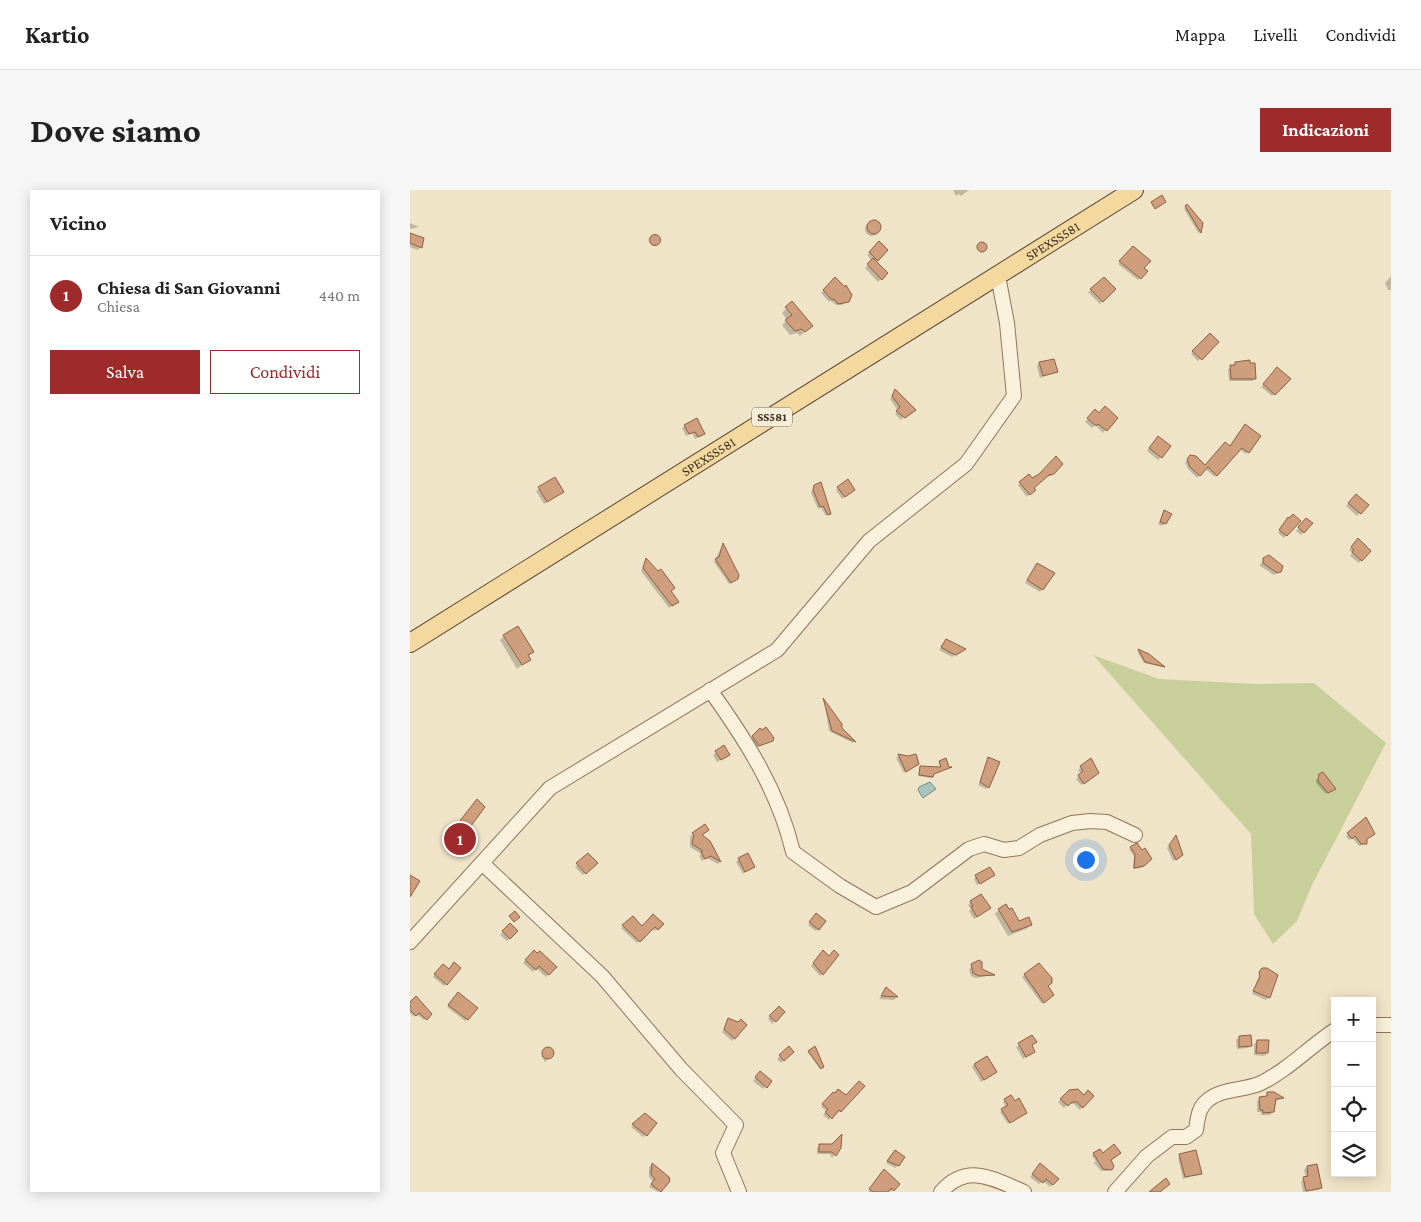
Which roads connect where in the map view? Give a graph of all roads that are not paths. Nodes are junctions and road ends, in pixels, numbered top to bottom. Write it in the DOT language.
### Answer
graph roads {
  1 [pos="1134,190"];
  2 [pos="998,276"];
  3 [pos="410,643"];
  4 [pos="710,690"];
  5 [pos="1135,836"];
  6 [pos="483,864"];
  7 [pos="410,942"];
  8 [pos="1376,1025"];
  9 [pos="1391,1025"];
  10 [pos="1331,1033"];
  11 [pos="739,1192"];
  12 [pos="941,1192"];
  13 [pos="1024,1192"];
  14 [pos="1115,1192"];
  1 -- 2 [label="main road, SPEXSS581 / SS581"];
  2 -- 3 [label="main road, SPEXSS581 / SS581"];
  2 -- 4 [label="street"];
  4 -- 5 [label="street"];
  4 -- 6 [label="street"];
  6 -- 7 [label="street"];
  6 -- 11 [label="street"];
  8 -- 9 [label="street"];
  10 -- 14 [label="street"];
  12 -- 13 [label="street"];
}
